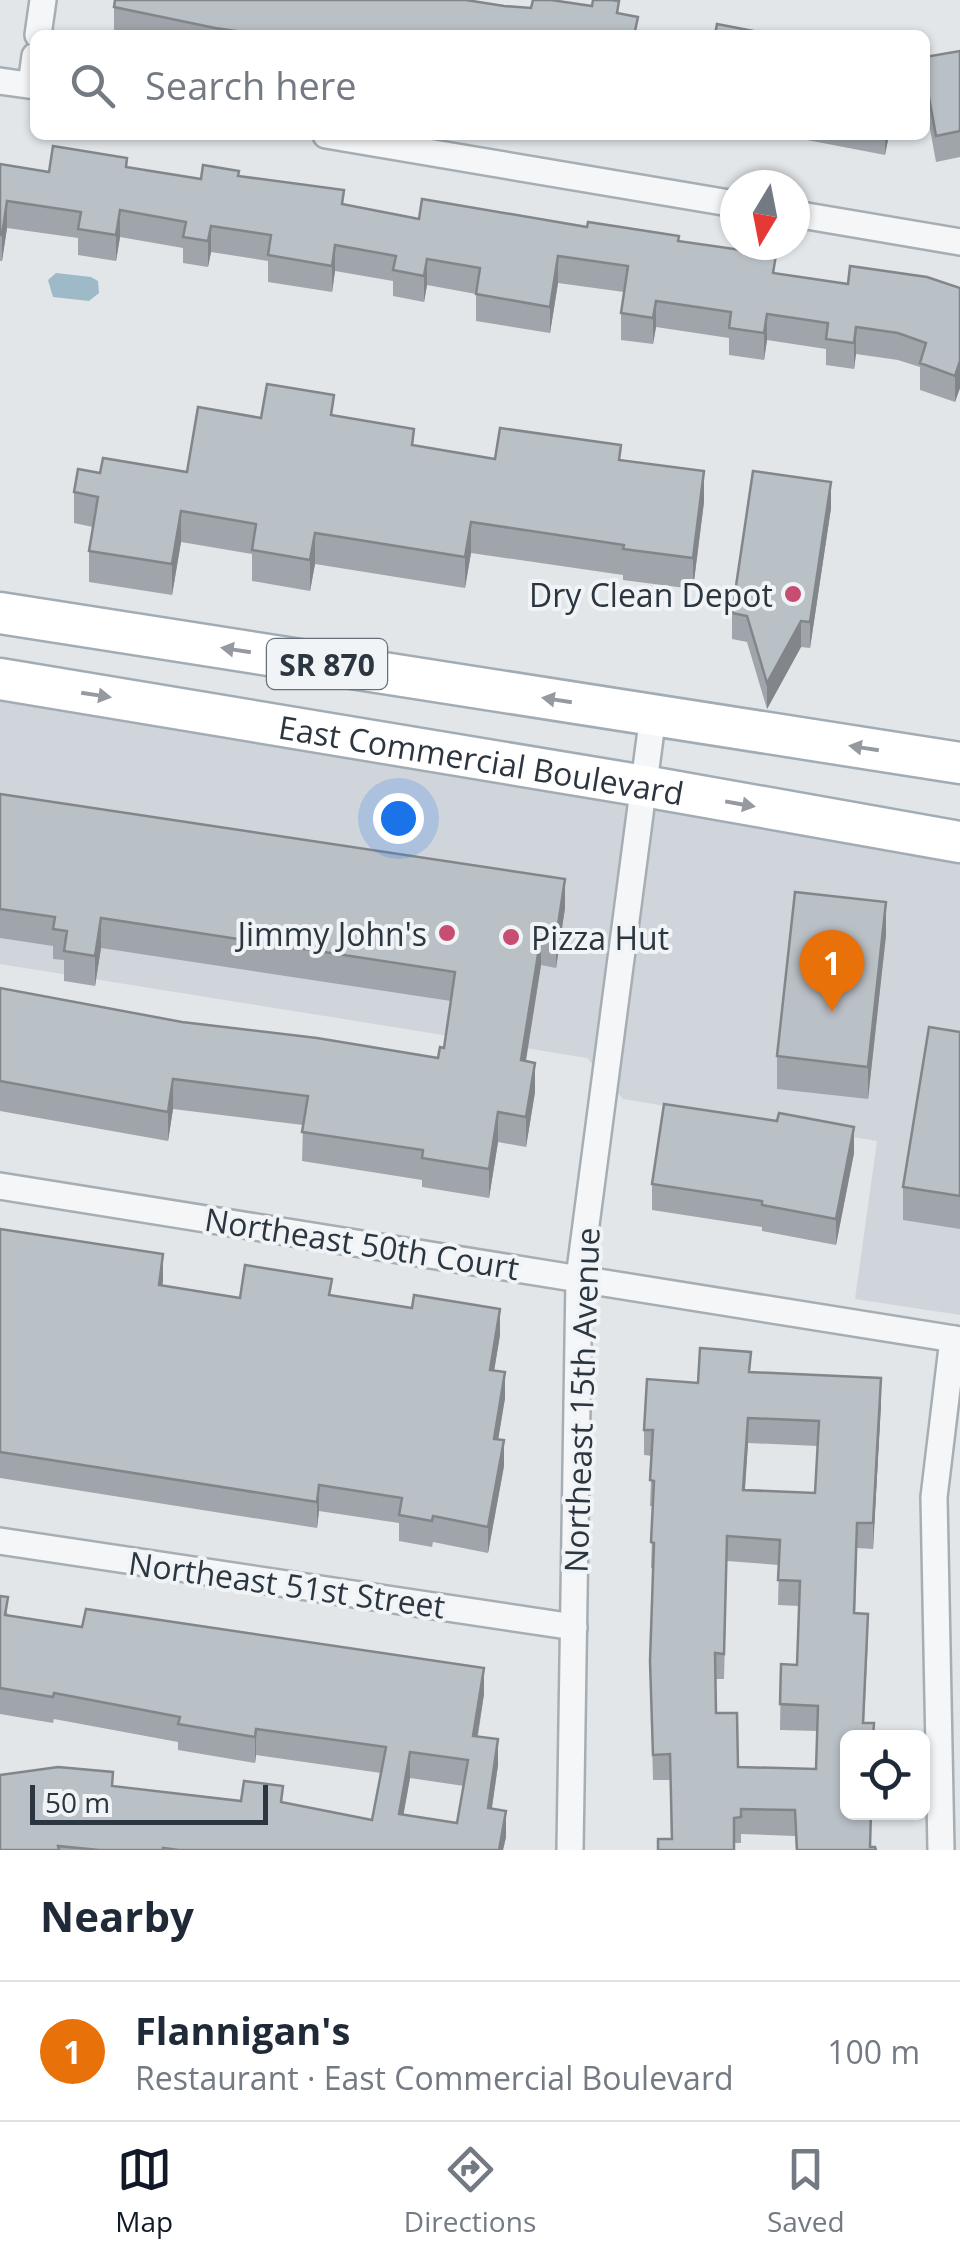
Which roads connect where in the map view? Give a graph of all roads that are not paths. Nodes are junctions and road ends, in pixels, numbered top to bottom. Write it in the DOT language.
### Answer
graph roads {
  1 [pos="43,0"];
  2 [pos="39,30"];
  3 [pos="0,81"];
  4 [pos="30,86"];
  5 [pos="356,140"];
  6 [pos="720,201"];
  7 [pos="810,217"];
  8 [pos="960,242"];
  9 [pos="0,613"];
  10 [pos="0,680"];
  11 [pos="653,715"];
  12 [pos="960,763"];
  13 [pos="644,786"];
  14 [pos="960,842"];
  15 [pos="0,1186"];
  16 [pos="578,1278"];
  17 [pos="956,1340"];
  18 [pos="0,1542"];
  19 [pos="574,1626"];
  20 [pos="570,1850"];
  21 [pos="941,1850"];
  1 -- 2 [label="street"];
  3 -- 4 [label="street"];
  5 -- 6 [label="street"];
  7 -- 8 [label="street"];
  11 -- 9 [label="main road, SR 870, one-way"];
  10 -- 13 [label="main road, East Commercial Boulevard / SR 870, one-way"];
  12 -- 11 [label="main road, SR 870, one-way"];
  11 -- 13 [label="street, Northeast 15th Avenue"];
  13 -- 14 [label="main road, East Commercial Boulevard / SR 870, one-way"];
  13 -- 16 [label="street, Northeast 15th Avenue"];
  15 -- 16 [label="street, Northeast 50th Court"];
  16 -- 17 [label="street, Northeast 50th Court"];
  16 -- 19 [label="street, Northeast 15th Avenue"];
  17 -- 21 [label="street"];
  18 -- 19 [label="street, Northeast 51st Street"];
  19 -- 20 [label="street, Northeast 15th Avenue"];
}
